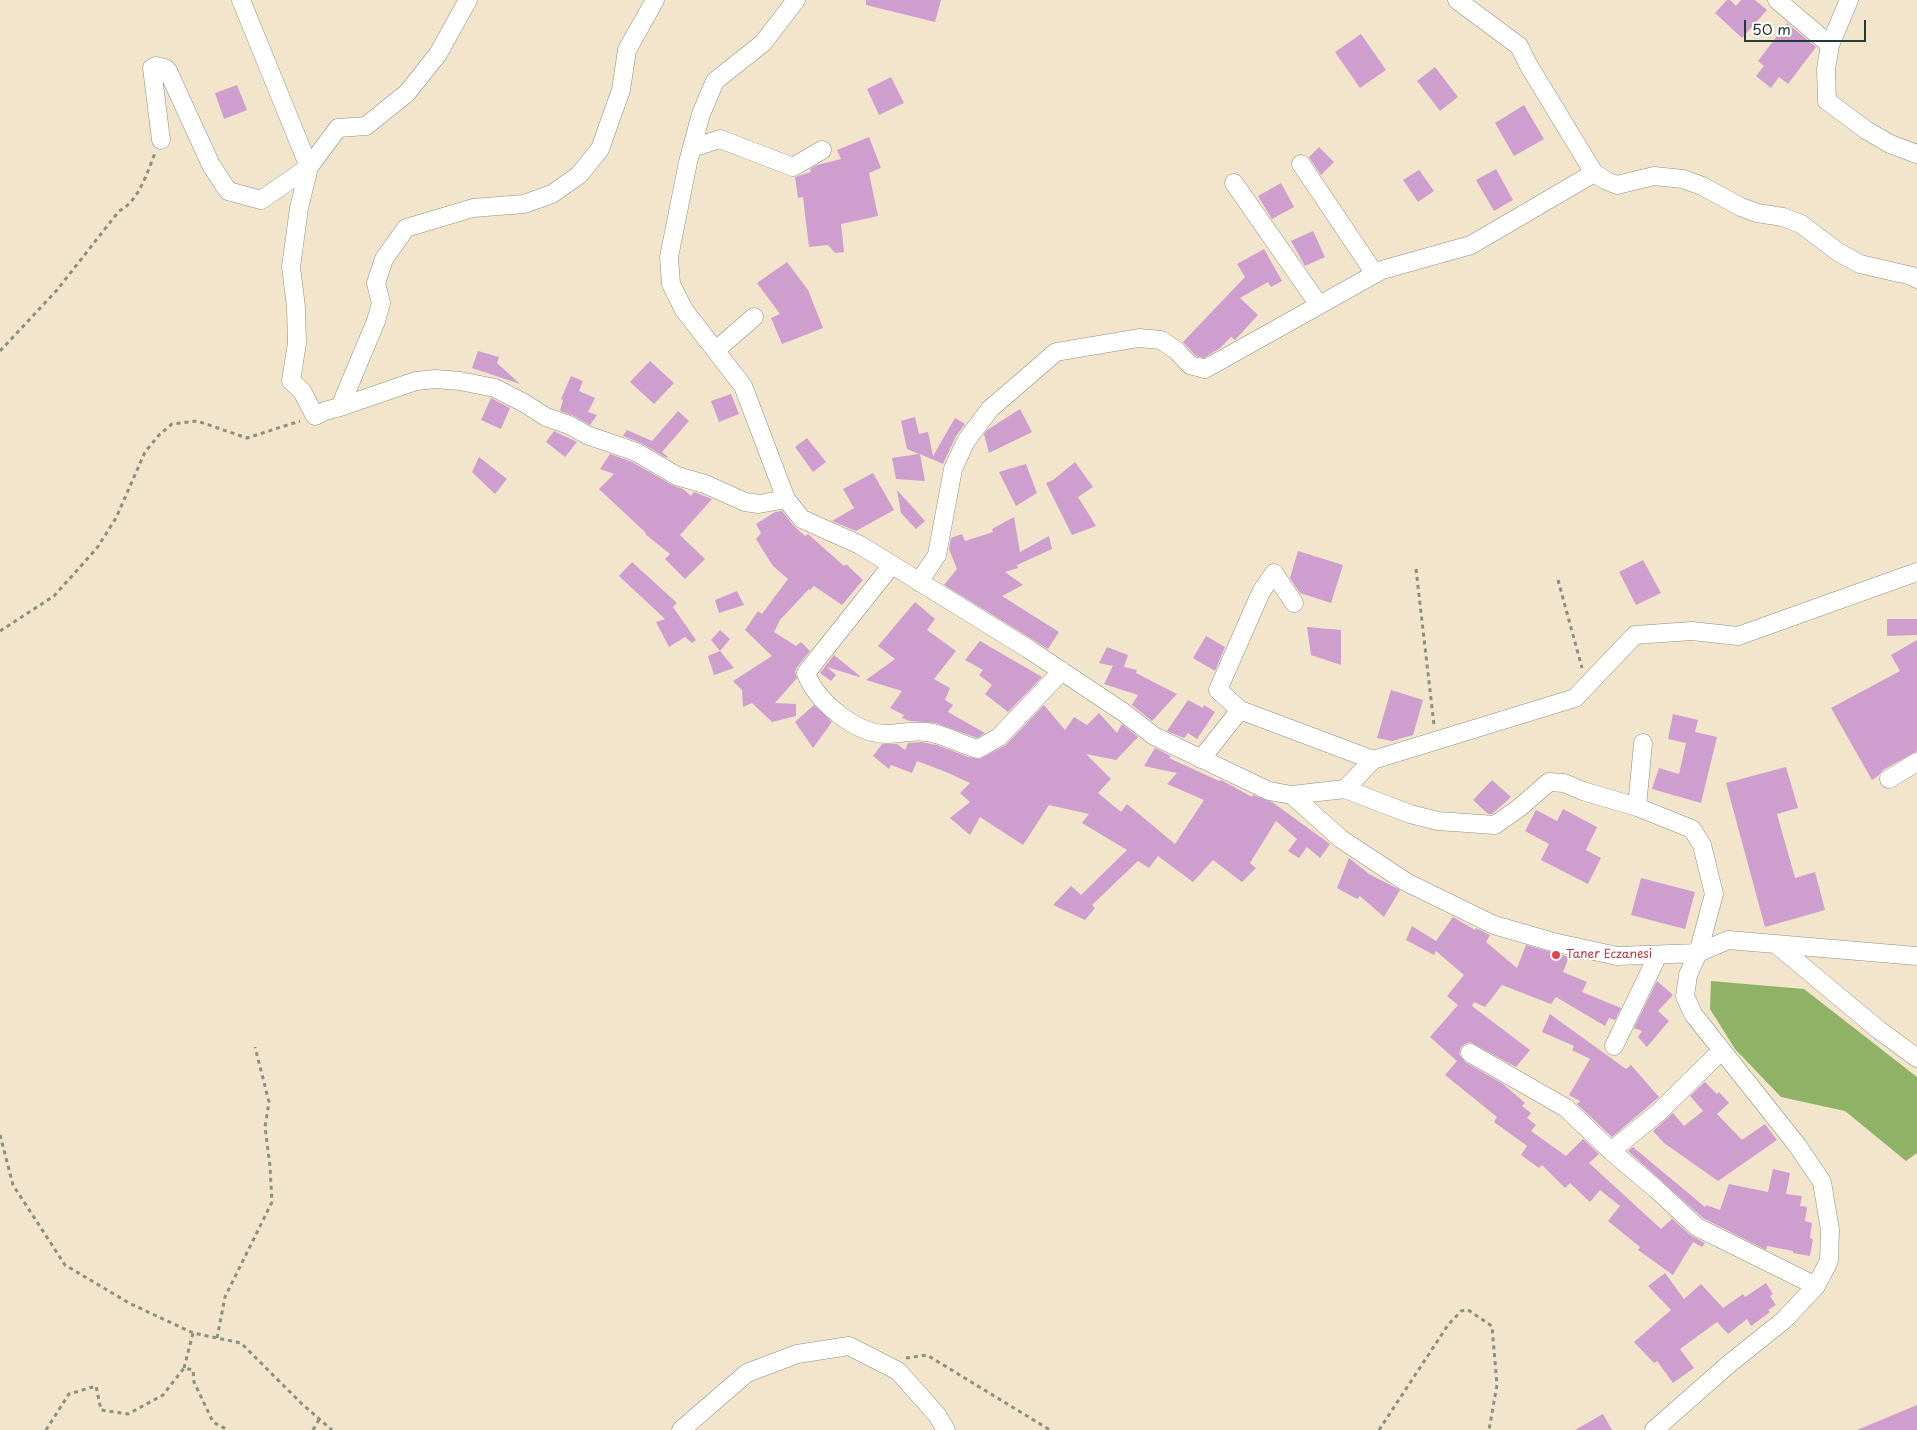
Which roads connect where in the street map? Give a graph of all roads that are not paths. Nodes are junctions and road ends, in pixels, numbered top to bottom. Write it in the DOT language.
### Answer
graph roads {
  1 [pos="241,0"];
  2 [pos="468,0"];
  3 [pos="656,0"];
  4 [pos="796,0"];
  5 [pos="1457,0"];
  6 [pos="1777,0"];
  7 [pos="1849,0"];
  8 [pos="1830,45"];
  9 [pos="161,140"];
  10 [pos="692,148"];
  11 [pos="822,150"];
  12 [pos="1917,154"];
  13 [pos="1301,164"];
  14 [pos="309,167"];
  15 [pos="1594,173"];
  16 [pos="1234,183"];
  17 [pos="1375,274"];
  18 [pos="1917,279"];
  19 [pos="1319,305"];
  20 [pos="754,317"];
  21 [pos="716,350"];
  22 [pos="340,407"];
  23 [pos="786,499"];
  24 [pos="891,566"];
  25 [pos="1917,572"];
  26 [pos="919,582"];
  27 [pos="1294,603"];
  28 [pos="1062,671"];
  29 [pos="1240,710"];
  30 [pos="1643,743"];
  31 [pos="1201,759"];
  32 [pos="1373,760"];
  33 [pos="1917,762"];
  34 [pos="1889,779"];
  35 [pos="1345,789"];
  36 [pos="1292,795"];
  37 [pos="1637,807"];
  38 [pos="1777,945"];
  39 [pos="1698,953"];
  40 [pos="1658,954"];
  41 [pos="1917,956"];
  42 [pos="1614,1046"];
  43 [pos="1722,1051"];
  44 [pos="1470,1053"];
  45 [pos="1917,1058"];
  46 [pos="1611,1151"];
  47 [pos="1816,1286"];
  48 [pos="680,1430"];
  49 [pos="946,1430"];
  50 [pos="1654,1430"];
  1 -- 14 [label="street"];
  2 -- 14 [label="street"];
  3 -- 22 [label="street"];
  4 -- 10 [label="street"];
  5 -- 15 [label="street"];
  6 -- 8 [label="street"];
  7 -- 8 [label="street"];
  8 -- 12 [label="street"];
  9 -- 14 [label="street"];
  10 -- 11 [label="street"];
  10 -- 21 [label="street"];
  13 -- 17 [label="street"];
  14 -- 22 [label="street"];
  15 -- 17 [label="street"];
  15 -- 18 [label="street"];
  16 -- 19 [label="street"];
  17 -- 19 [label="street"];
  19 -- 26 [label="street"];
  20 -- 21 [label="street"];
  21 -- 23 [label="street"];
  22 -- 23 [label="street"];
  23 -- 24 [label="street"];
  24 -- 26 [label="street"];
  24 -- 28 [label="street"];
  25 -- 32 [label="street"];
  26 -- 28 [label="street"];
  27 -- 29 [label="street"];
  28 -- 31 [label="street"];
  29 -- 31 [label="street"];
  29 -- 32 [label="street"];
  30 -- 37 [label="street"];
  31 -- 36 [label="street"];
  32 -- 35 [label="street"];
  33 -- 34 [label="street"];
  35 -- 36 [label="street"];
  35 -- 37 [label="street"];
  36 -- 40 [label="street"];
  37 -- 39 [label="street"];
  38 -- 39 [label="street"];
  38 -- 41 [label="street"];
  38 -- 45 [label="street"];
  39 -- 40 [label="street"];
  39 -- 43 [label="street"];
  40 -- 42 [label="street"];
  43 -- 46 [label="street"];
  43 -- 47 [label="street"];
  44 -- 46 [label="street"];
  46 -- 47 [label="street"];
  47 -- 50 [label="street"];
  48 -- 49 [label="street"];
}
